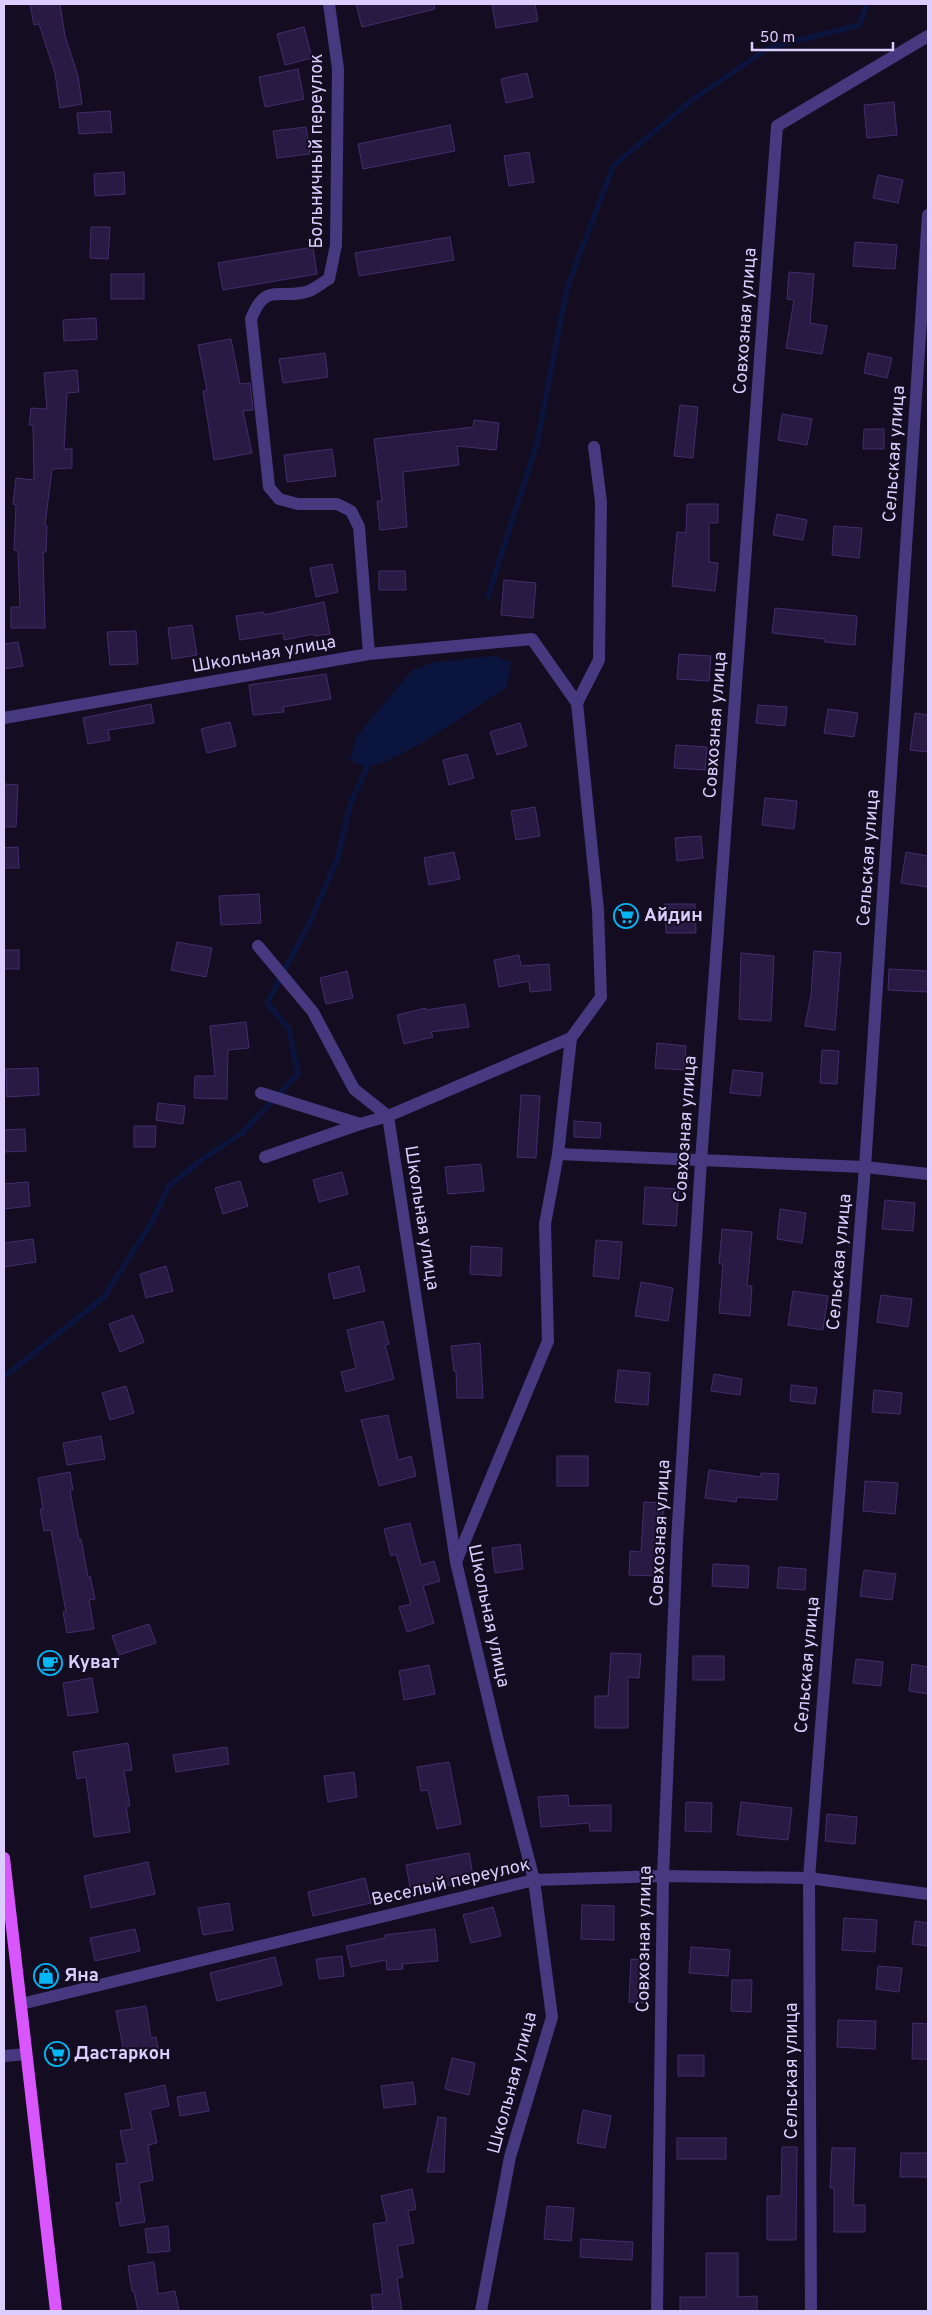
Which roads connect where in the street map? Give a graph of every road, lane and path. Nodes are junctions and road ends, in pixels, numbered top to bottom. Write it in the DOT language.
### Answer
graph roads {
  1 [pos="329,4"];
  2 [pos="928,36"];
  3 [pos="928,215"];
  4 [pos="594,447"];
  5 [pos="369,654"];
  6 [pos="576,703"];
  7 [pos="4,718"];
  8 [pos="258,946"];
  9 [pos="571,1038"];
  10 [pos="262,1093"];
  11 [pos="388,1116"];
  12 [pos="360,1124"];
  13 [pos="558,1154"];
  14 [pos="265,1157"];
  15 [pos="702,1161"];
  16 [pos="865,1168"];
  17 [pos="928,1174"];
  18 [pos="456,1562"];
  19 [pos="4,1858"];
  20 [pos="663,1876"];
  21 [pos="809,1878"];
  22 [pos="534,1880"];
  23 [pos="928,1894"];
  24 [pos="21,2004"];
  25 [pos="26,2054"];
  26 [pos="4,2056"];
  27 [pos="56,2311"];
  28 [pos="481,2311"];
  29 [pos="657,2311"];
  30 [pos="811,2311"];
  1 -- 5 [label="street, Больничный переулок"];
  2 -- 15 [label="street, Совхозная улица"];
  3 -- 16 [label="street, Сельская улица"];
  4 -- 6 [label="street"];
  5 -- 6 [label="street, Школьная улица"];
  5 -- 7 [label="street, Школьная улица"];
  6 -- 9 [label="street"];
  8 -- 11 [label="street"];
  9 -- 11 [label="street"];
  9 -- 13 [label="street"];
  10 -- 12 [label="street"];
  11 -- 12 [label="street"];
  11 -- 18 [label="street, Школьная улица"];
  12 -- 14 [label="street"];
  13 -- 15 [label="street"];
  13 -- 18 [label="street"];
  15 -- 16 [label="street"];
  15 -- 20 [label="street, Совхозная улица"];
  16 -- 17 [label="street"];
  16 -- 21 [label="street, Сельская улица"];
  18 -- 22 [label="street, Школьная улица"];
  19 -- 24 [label="main road"];
  20 -- 21 [label="street, Веселый переулок"];
  20 -- 22 [label="street, Веселый переулок"];
  20 -- 29 [label="street, Совхозная улица"];
  21 -- 23 [label="street, Веселый переулок"];
  21 -- 30 [label="street, Сельская улица"];
  22 -- 24 [label="street, Веселый переулок"];
  22 -- 28 [label="street, Школьная улица"];
  24 -- 25 [label="main road"];
  25 -- 26 [label="street"];
  25 -- 27 [label="main road"];
}
